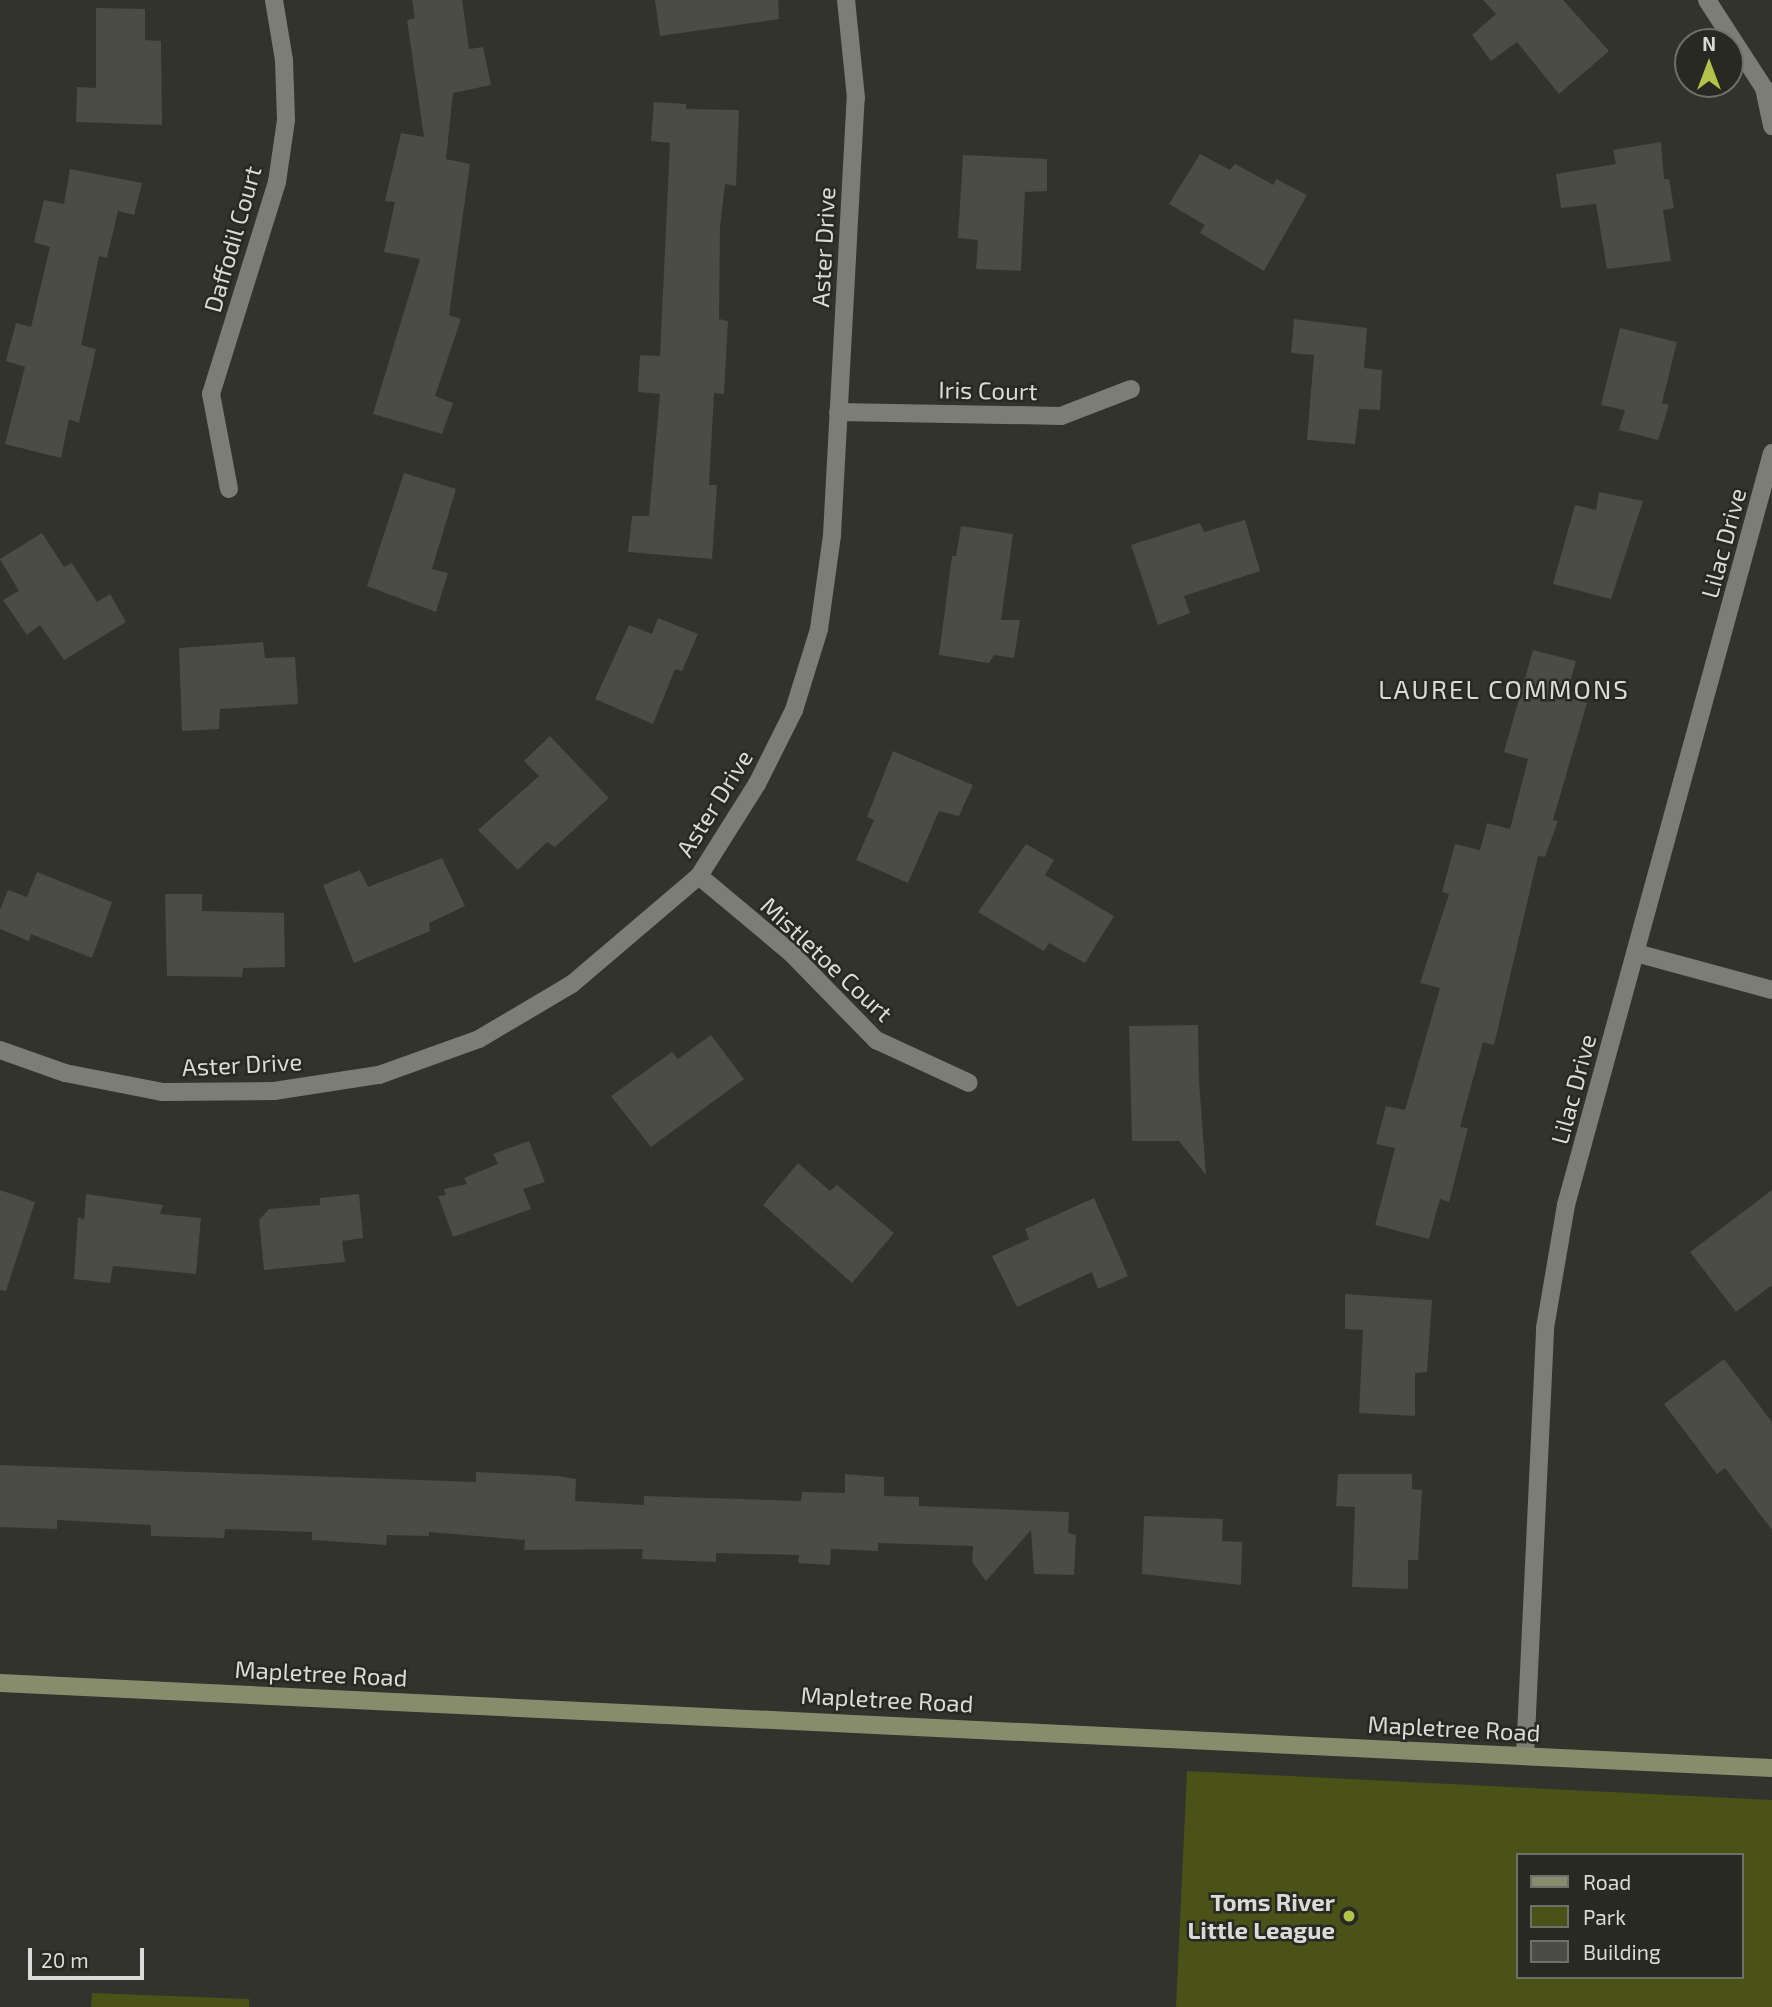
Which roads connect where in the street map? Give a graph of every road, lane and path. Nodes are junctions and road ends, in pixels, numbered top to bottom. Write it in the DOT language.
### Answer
graph roads {
  1 [pos="274,0"];
  2 [pos="846,0"];
  3 [pos="1707,0"];
  4 [pos="1768,87"];
  5 [pos="1772,127"];
  6 [pos="1132,388"];
  7 [pos="838,412"];
  8 [pos="1772,453"];
  9 [pos="229,489"];
  10 [pos="699,876"];
  11 [pos="1636,953"];
  12 [pos="1772,990"];
  13 [pos="0,1050"];
  14 [pos="969,1083"];
  15 [pos="0,1683"];
  16 [pos="1525,1756"];
  17 [pos="1772,1768"];
  1 -- 9 [label="street, Daffodil Court"];
  2 -- 7 [label="street, Aster Drive"];
  3 -- 4 [label="street"];
  4 -- 5 [label="street"];
  6 -- 7 [label="street, Iris Court"];
  7 -- 10 [label="street, Aster Drive"];
  8 -- 11 [label="street, Lilac Drive"];
  10 -- 13 [label="street, Aster Drive"];
  10 -- 14 [label="street, Mistletoe Court"];
  11 -- 12 [label="street"];
  11 -- 16 [label="street, Lilac Drive"];
  15 -- 16 [label="street, Mapletree Road"];
  16 -- 17 [label="street, Mapletree Road"];
}
